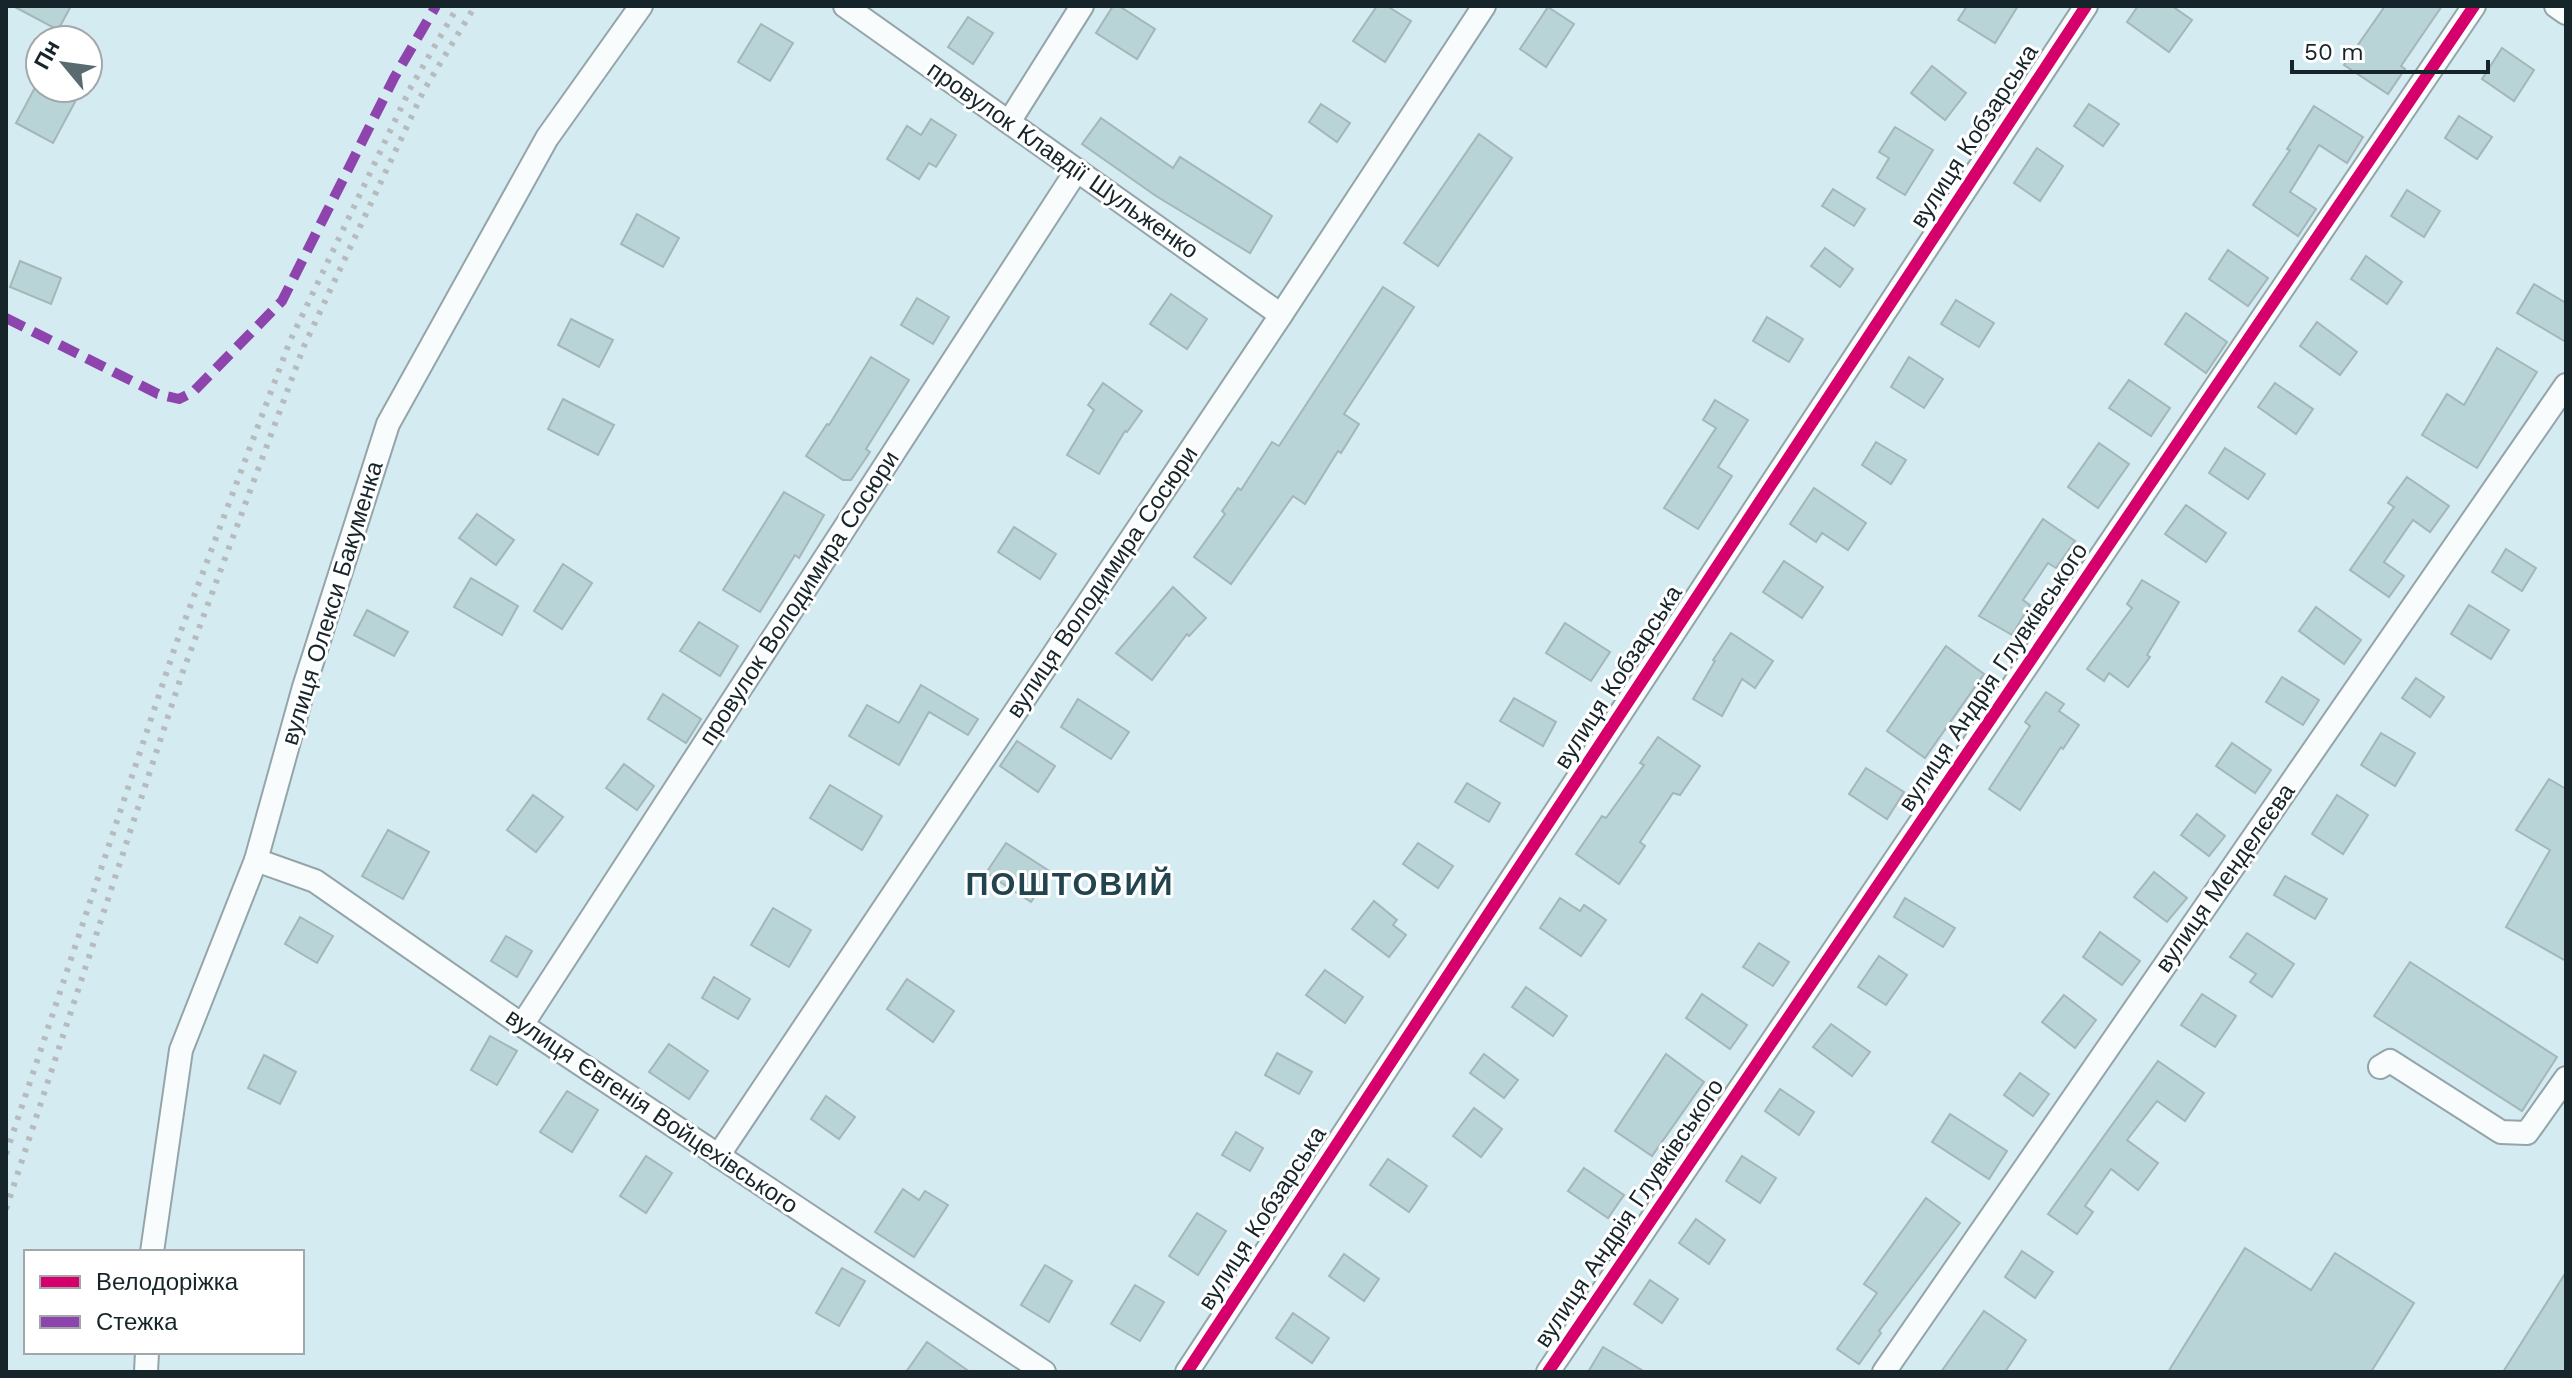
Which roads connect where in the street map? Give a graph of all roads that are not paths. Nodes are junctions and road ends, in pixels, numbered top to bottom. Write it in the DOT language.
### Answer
graph roads {
  1 [pos="641,6"];
  2 [pos="845,6"];
  3 [pos="1082,6"];
  4 [pos="1484,6"];
  5 [pos="2086,6"];
  6 [pos="2474,6"];
  7 [pos="2556,6"];
  8 [pos="2566,13"];
  9 [pos="1009,122"];
  10 [pos="1077,170"];
  11 [pos="1281,315"];
  12 [pos="2566,385"];
  13 [pos="256,860"];
  14 [pos="522,1025"];
  15 [pos="2380,1067"];
  16 [pos="2566,1078"];
  17 [pos="718,1156"];
  18 [pos="152,1250"];
  19 [pos="1044,1372"];
  20 [pos="1187,1372"];
  21 [pos="1548,1372"];
  22 [pos="1884,1372"];
  1 -- 13 [label="street, вулиця Олекси Бакуменка"];
  2 -- 9 [label="street, провулок Клавдії Шульженко"];
  3 -- 9 [label="street"];
  4 -- 11 [label="street, вулиця Володимира Сосюри"];
  5 -- 20 [label="street, вулиця Кобзарська"];
  6 -- 21 [label="street, вулиця Андрія Глувківського"];
  7 -- 8 [label="street"];
  9 -- 10 [label="street, провулок Клавдії Шульженко"];
  10 -- 11 [label="street, провулок Клавдії Шульженко"];
  10 -- 14 [label="street, провулок Володимира Сосюри"];
  11 -- 17 [label="street, вулиця Володимира Сосюри"];
  12 -- 22 [label="street, вулиця Менделєєва"];
  13 -- 14 [label="street, вулиця Євгенія Войцехівського"];
  13 -- 18 [label="street, вулиця Олекси Бакуменка"];
  14 -- 17 [label="street, вулиця Євгенія Войцехівського"];
  15 -- 16 [label="street"];
  17 -- 19 [label="street, вулиця Євгенія Войцехівського"];
}
